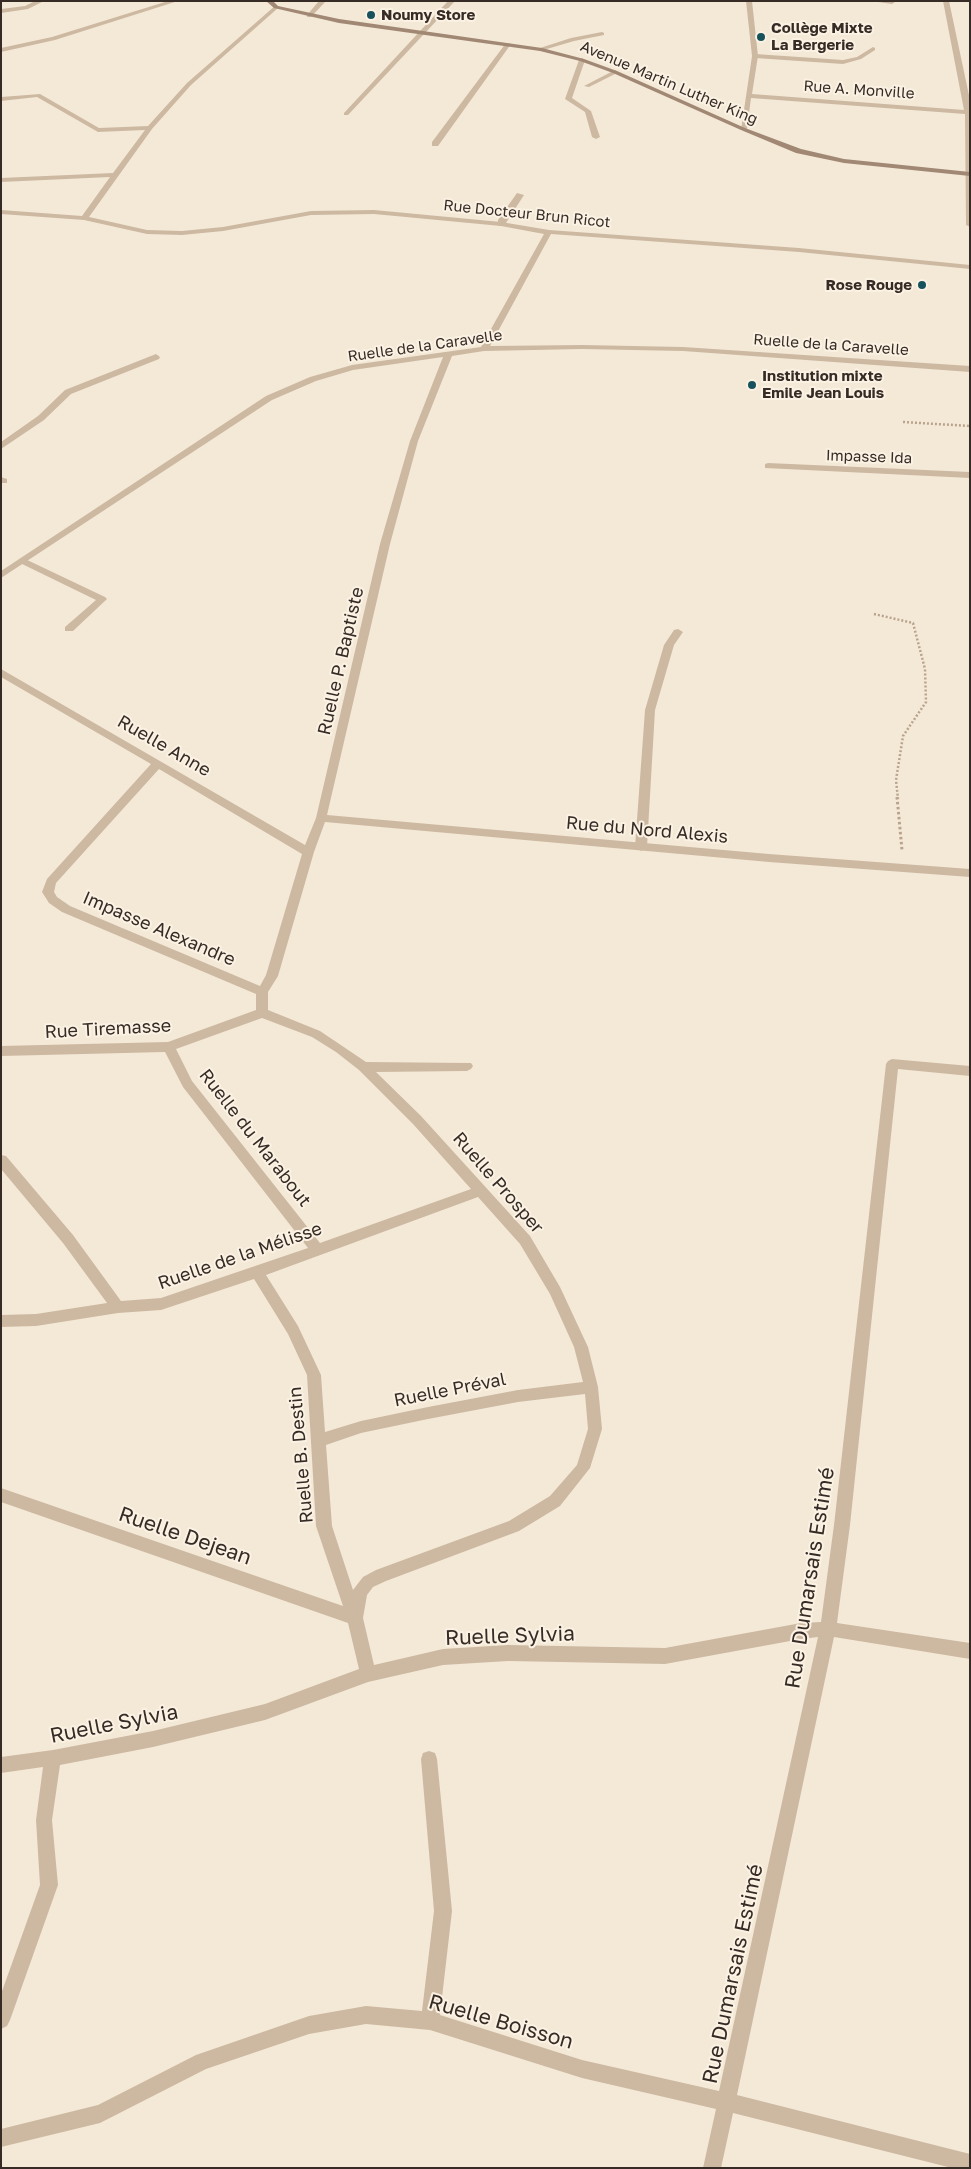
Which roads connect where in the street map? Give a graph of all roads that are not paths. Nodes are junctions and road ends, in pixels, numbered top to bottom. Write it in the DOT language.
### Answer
graph roads {
  1 [pos="41,1"];
  2 [pos="175,1"];
  3 [pos="269,1"];
  4 [pos="323,1"];
  5 [pos="452,1"];
  6 [pos="749,1"];
  7 [pos="874,1"];
  8 [pos="946,1"];
  9 [pos="892,2"];
  10 [pos="276,7"];
  11 [pos="1,11"];
  12 [pos="10,11"];
  13 [pos="1,16"];
  14 [pos="309,16"];
  15 [pos="424,32"];
  16 [pos="602,34"];
  17 [pos="508,44"];
  18 [pos="540,49"];
  19 [pos="873,49"];
  20 [pos="1,50"];
  21 [pos="755,56"];
  22 [pos="582,60"];
  23 [pos="615,72"];
  24 [pos="588,86"];
  25 [pos="748,96"];
  26 [pos="1,99"];
  27 [pos="969,112"];
  28 [pos="346,114"];
  29 [pos="150,128"];
  30 [pos="743,129"];
  31 [pos="596,137"];
  32 [pos="435,144"];
  33 [pos="969,174"];
  34 [pos="116,175"];
  35 [pos="1,180"];
  36 [pos="520,195"];
  37 [pos="1,212"];
  38 [pos="84,218"];
  39 [pos="501,224"];
  40 [pos="970,225"];
  41 [pos="549,232"];
  42 [pos="970,267"];
  43 [pos="484,349"];
  44 [pos="448,356"];
  45 [pos="156,357"];
  46 [pos="970,369"];
  47 [pos="1,446"];
  48 [pos="768,466"];
  49 [pos="970,475"];
  50 [pos="23,561"];
  51 [pos="1,575"];
  52 [pos="69,629"];
  53 [pos="678,632"];
  54 [pos="1,672"];
  55 [pos="158,763"];
  56 [pos="321,818"];
  57 [pos="641,847"];
  58 [pos="308,852"];
  59 [pos="970,873"];
  60 [pos="262,992"];
  61 [pos="262,1013"];
  62 [pos="169,1047"];
  63 [pos="1,1051"];
  64 [pos="468,1066"];
  65 [pos="363,1067"];
  66 [pos="970,1071"];
  67 [pos="1,1160"];
  68 [pos="482,1190"];
  69 [pos="318,1249"];
  70 [pos="257,1272"];
  71 [pos="118,1306"];
  72 [pos="1,1320"];
  73 [pos="591,1387"];
  74 [pos="319,1441"];
  75 [pos="1,1495"];
  76 [pos="355,1618"];
  77 [pos="828,1629"];
  78 [pos="970,1651"];
  79 [pos="368,1674"];
  80 [pos="53,1758"];
  81 [pos="428,1759"];
  82 [pos="1,1765"];
  83 [pos="1,2020"];
  84 [pos="430,2021"];
  85 [pos="727,2102"];
  86 [pos="1,2138"];
  87 [pos="970,2163"];
  88 [pos="712,2168"];
  1 -- 12 [label="street"];
  2 -- 20 [label="street"];
  3 -- 10 [label="main road, Avenue Martin Luther King"];
  4 -- 14 [label="street"];
  5 -- 15 [label="street"];
  6 -- 21 [label="street"];
  7 -- 9 [label="street"];
  8 -- 27 [label="street"];
  10 -- 14 [label="main road, Avenue Martin Luther King"];
  10 -- 29 [label="street"];
  11 -- 12 [label="street"];
  12 -- 13 [label="street"];
  14 -- 15 [label="main road, Avenue Martin Luther King"];
  15 -- 17 [label="main road, Avenue Martin Luther King"];
  15 -- 28 [label="street"];
  16 -- 18 [label="street"];
  17 -- 18 [label="main road, Avenue Martin Luther King"];
  17 -- 32 [label="street"];
  18 -- 22 [label="main road, Avenue Martin Luther King"];
  19 -- 21 [label="street"];
  21 -- 25 [label="street"];
  22 -- 23 [label="main road, Avenue Martin Luther King"];
  22 -- 31 [label="street"];
  23 -- 24 [label="street"];
  23 -- 30 [label="main road, Avenue Martin Luther King"];
  25 -- 27 [label="street, Rue A. Monville"];
  25 -- 30 [label="street"];
  26 -- 29 [label="street"];
  27 -- 33 [label="street"];
  29 -- 34 [label="street"];
  30 -- 33 [label="main road, Avenue Martin Luther King"];
  33 -- 40 [label="street"];
  34 -- 35 [label="street"];
  34 -- 38 [label="street"];
  36 -- 39 [label="street"];
  37 -- 38 [label="street, Rue Docteur Brun Ricot"];
  38 -- 39 [label="street, Rue Docteur Brun Ricot"];
  39 -- 41 [label="street, Rue Docteur Brun Ricot"];
  41 -- 42 [label="street, Rue Docteur Brun Ricot"];
  41 -- 43 [label="street"];
  43 -- 44 [label="street, Ruelle de la Caravelle"];
  43 -- 46 [label="street, Ruelle de la Caravelle"];
  44 -- 50 [label="street, Ruelle de la Caravelle"];
  44 -- 56 [label="street, Ruelle P. Baptiste"];
  45 -- 47 [label="street"];
  48 -- 49 [label="street, Impasse Ida"];
  50 -- 51 [label="street, Ruelle de la Caravelle"];
  50 -- 52 [label="street"];
  53 -- 57 [label="street"];
  54 -- 55 [label="street, Ruelle Anne"];
  55 -- 58 [label="street, Ruelle Anne"];
  55 -- 60 [label="street, Impasse Alexandre"];
  56 -- 57 [label="street, Rue du Nord Alexis"];
  56 -- 58 [label="street, Ruelle P. Baptiste"];
  57 -- 59 [label="street, Rue du Nord Alexis"];
  58 -- 60 [label="street, Ruelle P. Baptiste"];
  60 -- 61 [label="street"];
  61 -- 62 [label="street, Rue Tiremasse"];
  61 -- 65 [label="street, Ruelle Prosper"];
  62 -- 63 [label="street, Rue Tiremasse"];
  62 -- 69 [label="street, Ruelle du Marabout"];
  64 -- 65 [label="street"];
  65 -- 68 [label="street, Ruelle Prosper"];
  66 -- 77 [label="street, Rue Dumarsais Estimé"];
  67 -- 71 [label="street"];
  68 -- 69 [label="street, Ruelle de la Mélisse"];
  68 -- 73 [label="street, Ruelle Prosper"];
  69 -- 70 [label="street, Ruelle de la Mélisse"];
  70 -- 71 [label="street, Ruelle de la Mélisse"];
  70 -- 74 [label="street, Ruelle B. Destin"];
  71 -- 72 [label="street, Ruelle de la Mélisse"];
  73 -- 74 [label="street, Ruelle Préval"];
  73 -- 76 [label="street, Ruelle Prosper"];
  74 -- 76 [label="street, Ruelle B. Destin"];
  75 -- 76 [label="street, Ruelle Dejean"];
  76 -- 79 [label="street, Ruelle B. Destin"];
  77 -- 78 [label="street, Ruelle Sylvia"];
  77 -- 79 [label="street, Ruelle Sylvia"];
  77 -- 85 [label="street, Rue Dumarsais Estimé"];
  79 -- 80 [label="street, Ruelle Sylvia"];
  80 -- 82 [label="street, Ruelle Sylvia"];
  80 -- 83 [label="street"];
  81 -- 84 [label="street"];
  84 -- 85 [label="street, Ruelle Boisson"];
  84 -- 86 [label="street, Ruelle Boisson"];
  85 -- 87 [label="street, Ruelle Boisson"];
  85 -- 88 [label="street, Rue Dumarsais Estimé"];
}
